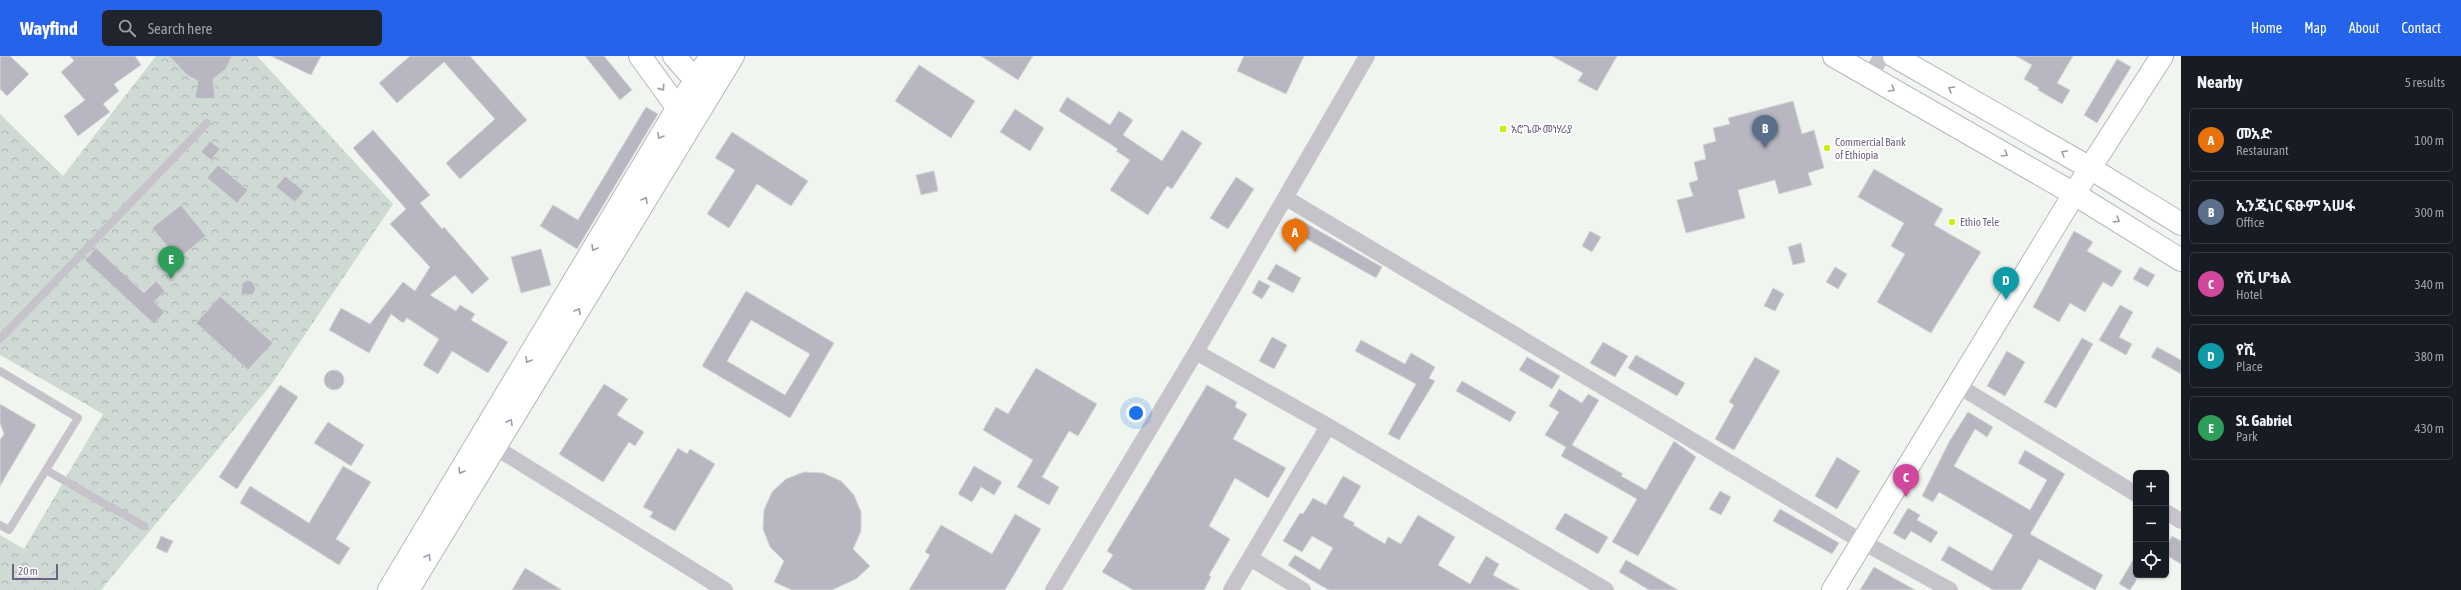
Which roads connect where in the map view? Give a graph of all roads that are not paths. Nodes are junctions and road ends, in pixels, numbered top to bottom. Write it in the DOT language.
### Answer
graph roads {
  1 [pos="640,56"];
  2 [pos="674,56"];
  3 [pos="711,56"];
  4 [pos="733,56"];
  5 [pos="1367,56"];
  6 [pos="1834,56"];
  7 [pos="1882,56"];
  8 [pos="1894,56"];
  9 [pos="2162,56"];
  10 [pos="1870,76"];
  11 [pos="702,88"];
  12 [pos="677,109"];
  13 [pos="207,123"];
  14 [pos="691,124"];
  15 [pos="2090,168"];
  16 [pos="2076,195"];
  17 [pos="1286,198"];
  18 [pos="2181,224"];
  19 [pos="2181,260"];
  20 [pos="0,339"];
  21 [pos="1196,352"];
  22 [pos="0,371"];
  23 [pos="1957,385"];
  24 [pos="1328,426"];
  25 [pos="495,447"];
  26 [pos="46,470"];
  27 [pos="2133,492"];
  28 [pos="2169,514"];
  29 [pos="2181,521"];
  30 [pos="0,525"];
  31 [pos="144,526"];
  32 [pos="1861,542"];
  33 [pos="1250,558"];
  34 [pos="389,590"];
  35 [pos="408,590"];
  36 [pos="725,590"];
  37 [pos="1053,590"];
  38 [pos="1231,590"];
  39 [pos="1303,590"];
  40 [pos="1606,590"];
  41 [pos="1833,590"];
  42 [pos="1950,590"];
  1 -- 12 [label="main road, one-way"];
  2 -- 11 [label="main road"];
  3 -- 11 [label="main road"];
  4 -- 11 [label="main road"];
  5 -- 17 [label="street"];
  6 -- 10 [label="main road"];
  7 -- 10 [label="street"];
  15 -- 8 [label="main road, one-way"];
  9 -- 15 [label="main road"];
  10 -- 16 [label="main road, one-way"];
  11 -- 12 [label="main road"];
  11 -- 14 [label="main road"];
  12 -- 14 [label="main road"];
  12 -- 34 [label="main road, one-way"];
  13 -- 20 [label="lane"];
  25 -- 14 [label="main road, one-way"];
  15 -- 16 [label="main road"];
  15 -- 18 [label="main road"];
  16 -- 19 [label="main road, one-way"];
  16 -- 23 [label="main road"];
  17 -- 21 [label="street"];
  17 -- 32 [label="street"];
  21 -- 24 [label="street"];
  21 -- 37 [label="street"];
  22 -- 26 [label="lane"];
  23 -- 27 [label="street"];
  23 -- 32 [label="main road"];
  24 -- 33 [label="street"];
  24 -- 40 [label="street"];
  35 -- 25 [label="main road, one-way"];
  25 -- 36 [label="street"];
  26 -- 30 [label="lane"];
  26 -- 31 [label="lane"];
  28 -- 29 [label="street"];
  32 -- 41 [label="main road"];
  32 -- 42 [label="street"];
  33 -- 38 [label="street"];
  33 -- 39 [label="street"];
}
